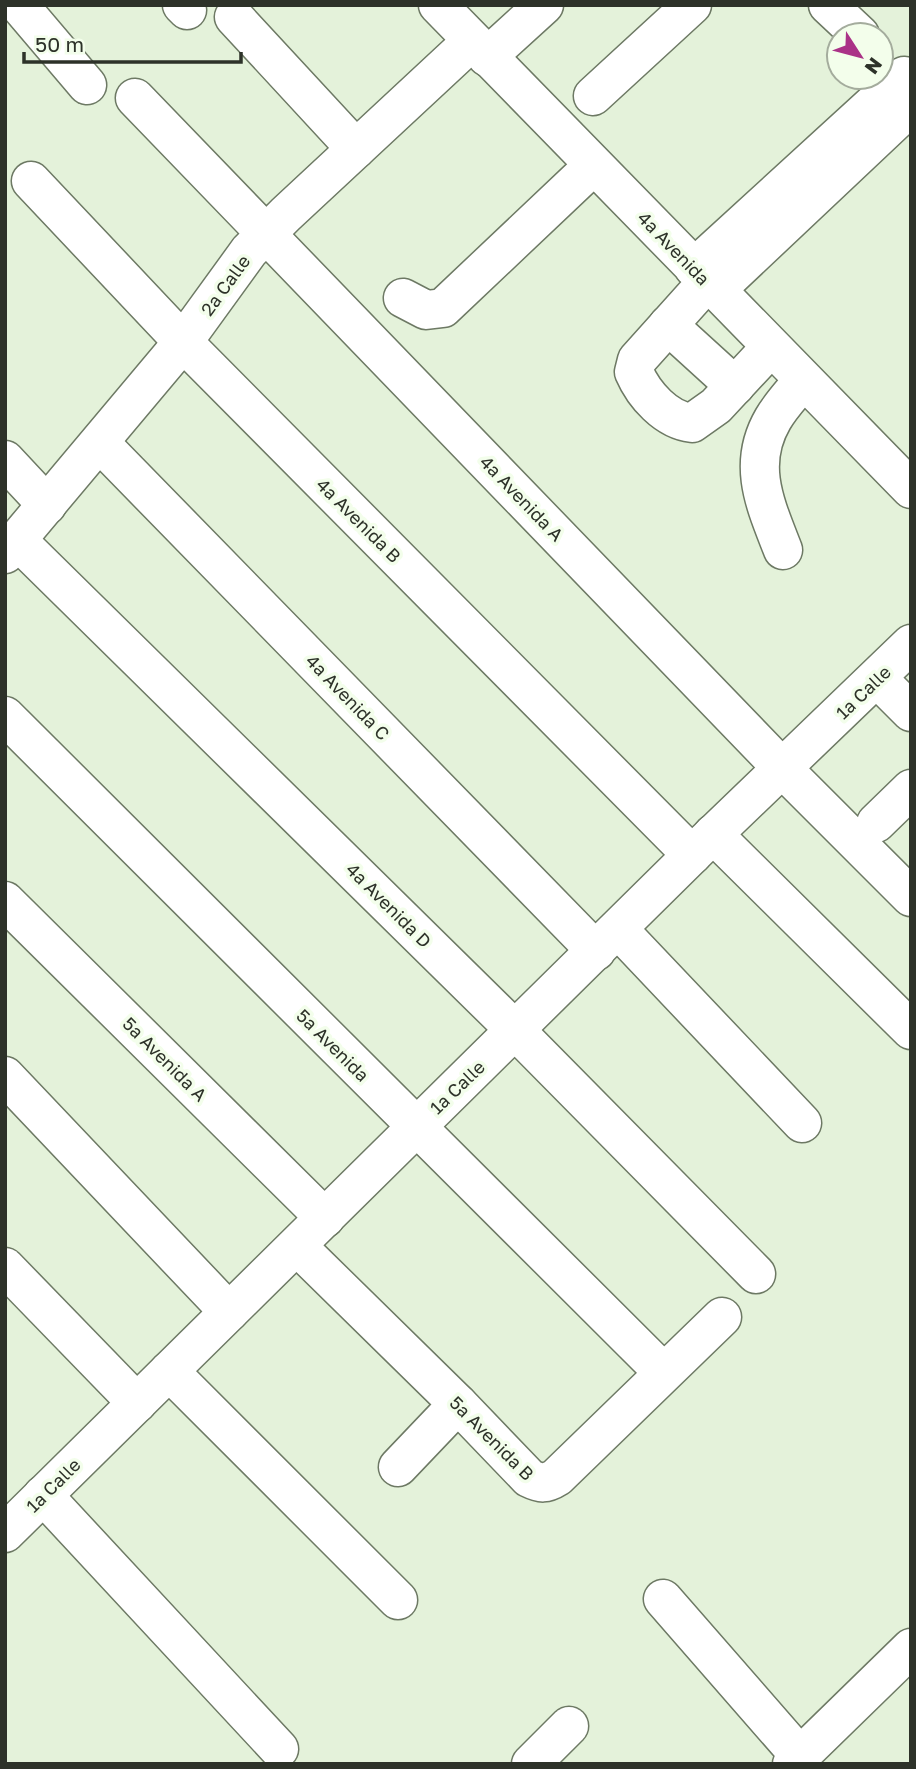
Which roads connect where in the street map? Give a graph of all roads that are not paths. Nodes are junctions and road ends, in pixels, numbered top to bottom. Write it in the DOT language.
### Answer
graph roads {
  1 [pos="19,5"];
  2 [pos="438,5"];
  3 [pos="544,5"];
  4 [pos="692,5"];
  5 [pos="828,5"];
  6 [pos="234,17"];
  7 [pos="845,21"];
  8 [pos="480,49"];
  9 [pos="901,80"];
  10 [pos="87,85"];
  11 [pos="593,96"];
  12 [pos="135,98"];
  13 [pos="356,149"];
  14 [pos="593,166"];
  15 [pos="31,181"];
  16 [pos="267,233"];
  17 [pos="706,280"];
  18 [pos="403,298"];
  19 [pos="668,325"];
  20 [pos="183,342"];
  21 [pos="771,347"];
  22 [pos="803,380"];
  23 [pos="734,386"];
  24 [pos="100,443"];
  25 [pos="5,460"];
  26 [pos="911,489"];
  27 [pos="47,505"];
  28 [pos="11,547"];
  29 [pos="783,550"];
  30 [pos="911,644"];
  31 [pos="878,678"];
  32 [pos="911,712"];
  33 [pos="5,716"];
  34 [pos="782,768"];
  35 [pos="911,789"];
  36 [pos="876,823"];
  37 [pos="702,845"];
  38 [pos="911,897"];
  39 [pos="5,901"];
  40 [pos="607,940"];
  41 [pos="516,1030"];
  42 [pos="911,1030"];
  43 [pos="5,1076"];
  44 [pos="802,1123"];
  45 [pos="416,1128"];
  46 [pos="325,1218"];
  47 [pos="297,1246"];
  48 [pos="5,1267"];
  49 [pos="756,1274"];
  50 [pos="229,1312"];
  51 [pos="722,1317"];
  52 [pos="169,1371"];
  53 [pos="663,1373"];
  54 [pos="137,1403"];
  55 [pos="458,1404"];
  56 [pos="398,1467"];
  57 [pos="43,1495"];
  58 [pos="5,1533"];
  59 [pos="663,1599"];
  60 [pos="398,1600"];
  61 [pos="911,1648"];
  62 [pos="569,1726"];
  63 [pos="279,1749"];
  64 [pos="796,1760"];
  65 [pos="531,1764"];
  1 -- 10 [label="street"];
  2 -- 8 [label="street, 4a Avenida"];
  3 -- 8 [label="street, 2a Calle"];
  4 -- 11 [label="street"];
  5 -- 7 [label="street"];
  6 -- 13 [label="street"];
  8 -- 13 [label="street, 2a Calle"];
  8 -- 14 [label="street, 4a Avenida"];
  9 -- 17 [label="street"];
  12 -- 16 [label="street, 4a Avenida A"];
  13 -- 16 [label="street, 2a Calle"];
  14 -- 17 [label="street, 4a Avenida"];
  14 -- 18 [label="street"];
  15 -- 20 [label="street, 4a Avenida B"];
  16 -- 20 [label="street, 2a Calle"];
  16 -- 34 [label="street, 4a Avenida A"];
  17 -- 19 [label="street"];
  17 -- 21 [label="street, 4a Avenida"];
  19 -- 23 [label="street"];
  19 -- 23 [label="street"];
  20 -- 24 [label="street, 2a Calle"];
  20 -- 37 [label="street, 4a Avenida B"];
  21 -- 22 [label="street, 4a Avenida"];
  21 -- 23 [label="street"];
  22 -- 26 [label="street, 4a Avenida"];
  22 -- 29 [label="street"];
  24 -- 27 [label="street, 2a Calle"];
  24 -- 40 [label="street, 4a Avenida C"];
  25 -- 27 [label="street"];
  27 -- 28 [label="street, 2a Calle"];
  28 -- 41 [label="street, 4a Avenida D"];
  30 -- 31 [label="street, 1a Calle"];
  31 -- 32 [label="street"];
  31 -- 34 [label="street, 1a Calle"];
  33 -- 45 [label="street, 5a Avenida"];
  34 -- 37 [label="street, 1a Calle"];
  34 -- 38 [label="street, 4a Avenida A"];
  35 -- 36 [label="street"];
  37 -- 40 [label="street, 1a Calle"];
  37 -- 42 [label="street, 4a Avenida B"];
  39 -- 46 [label="street, 5a Avenida A"];
  40 -- 41 [label="street, 1a Calle"];
  40 -- 44 [label="street, 4a Avenida C"];
  41 -- 45 [label="street, 1a Calle"];
  41 -- 49 [label="street, 4a Avenida D"];
  43 -- 50 [label="street"];
  45 -- 46 [label="street, 1a Calle"];
  45 -- 53 [label="street, 5a Avenida"];
  46 -- 47 [label="street, 1a Calle"];
  47 -- 50 [label="street, 1a Calle"];
  47 -- 55 [label="street, 5a Avenida B"];
  48 -- 54 [label="street"];
  50 -- 52 [label="street, 1a Calle"];
  51 -- 53 [label="street, 5a Avenida B"];
  52 -- 54 [label="street, 1a Calle"];
  52 -- 60 [label="street"];
  53 -- 55 [label="street, 5a Avenida B"];
  54 -- 57 [label="street, 1a Calle"];
  55 -- 56 [label="street"];
  57 -- 58 [label="street, 1a Calle"];
  57 -- 63 [label="street"];
  59 -- 64 [label="street"];
  61 -- 64 [label="street"];
  62 -- 65 [label="street"];
}
